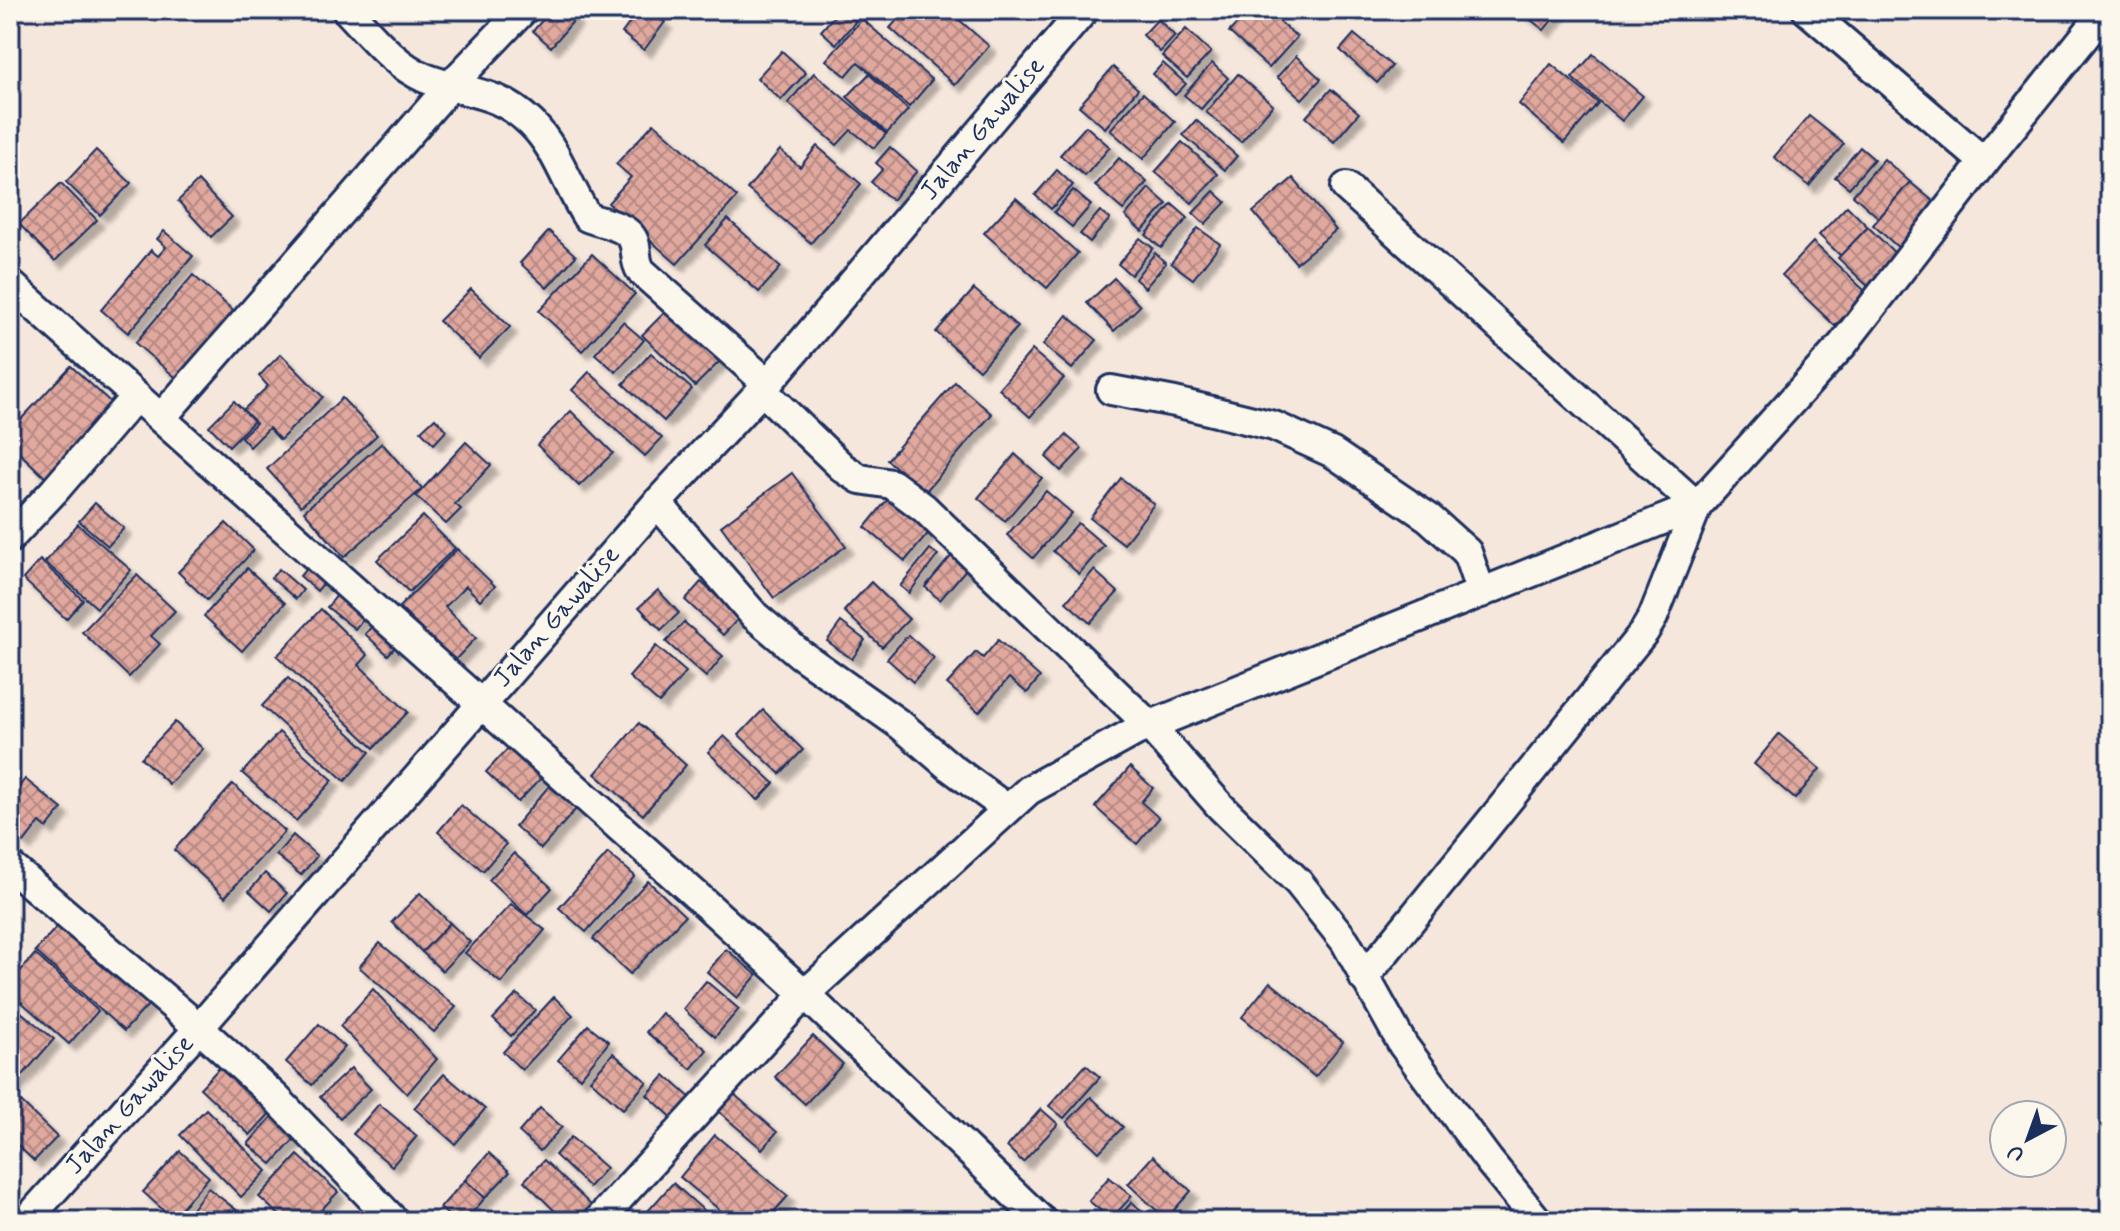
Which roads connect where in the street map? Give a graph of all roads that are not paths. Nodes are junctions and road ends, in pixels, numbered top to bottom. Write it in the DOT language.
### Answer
graph roads {
  1 [pos="347,10"];
  2 [pos="523,10"];
  3 [pos="1084,10"];
  4 [pos="1807,10"];
  5 [pos="2106,10"];
  6 [pos="451,85"];
  7 [pos="1984,162"];
  8 [pos="1346,187"];
  9 [pos="10,284"];
  10 [pos="764,386"];
  11 [pos="1111,390"];
  12 [pos="136,396"];
  13 [pos="161,418"];
  14 [pos="657,503"];
  15 [pos="1697,506"];
  16 [pos="10,538"];
  17 [pos="1481,593"];
  18 [pos="482,703"];
  19 [pos="1150,726"];
  20 [pos="1006,808"];
  21 [pos="10,866"];
  22 [pos="1364,978"];
  23 [pos="805,994"];
  24 [pos="199,1028"];
  25 [pos="26,1221"];
  26 [pos="394,1221"];
  27 [pos="598,1221"];
  28 [pos="1042,1221"];
  29 [pos="1538,1221"];
  1 -- 6 [label="street"];
  2 -- 6 [label="street"];
  3 -- 10 [label="street, Jalan Gawalise"];
  4 -- 7 [label="street"];
  5 -- 7 [label="street"];
  6 -- 10 [label="street"];
  6 -- 13 [label="street"];
  7 -- 15 [label="street"];
  8 -- 15 [label="street"];
  9 -- 12 [label="street"];
  10 -- 14 [label="street, Jalan Gawalise"];
  10 -- 19 [label="street"];
  11 -- 17 [label="street"];
  12 -- 13 [label="street"];
  12 -- 16 [label="street"];
  13 -- 18 [label="street"];
  14 -- 18 [label="street, Jalan Gawalise"];
  14 -- 20 [label="street"];
  15 -- 17 [label="street"];
  15 -- 22 [label="street"];
  17 -- 19 [label="street"];
  18 -- 23 [label="street"];
  18 -- 24 [label="street, Jalan Gawalise"];
  19 -- 20 [label="street"];
  19 -- 22 [label="street"];
  20 -- 23 [label="street"];
  21 -- 24 [label="street"];
  22 -- 29 [label="street"];
  23 -- 27 [label="street"];
  23 -- 28 [label="street"];
  24 -- 25 [label="street, Jalan Gawalise"];
  24 -- 26 [label="street"];
}
